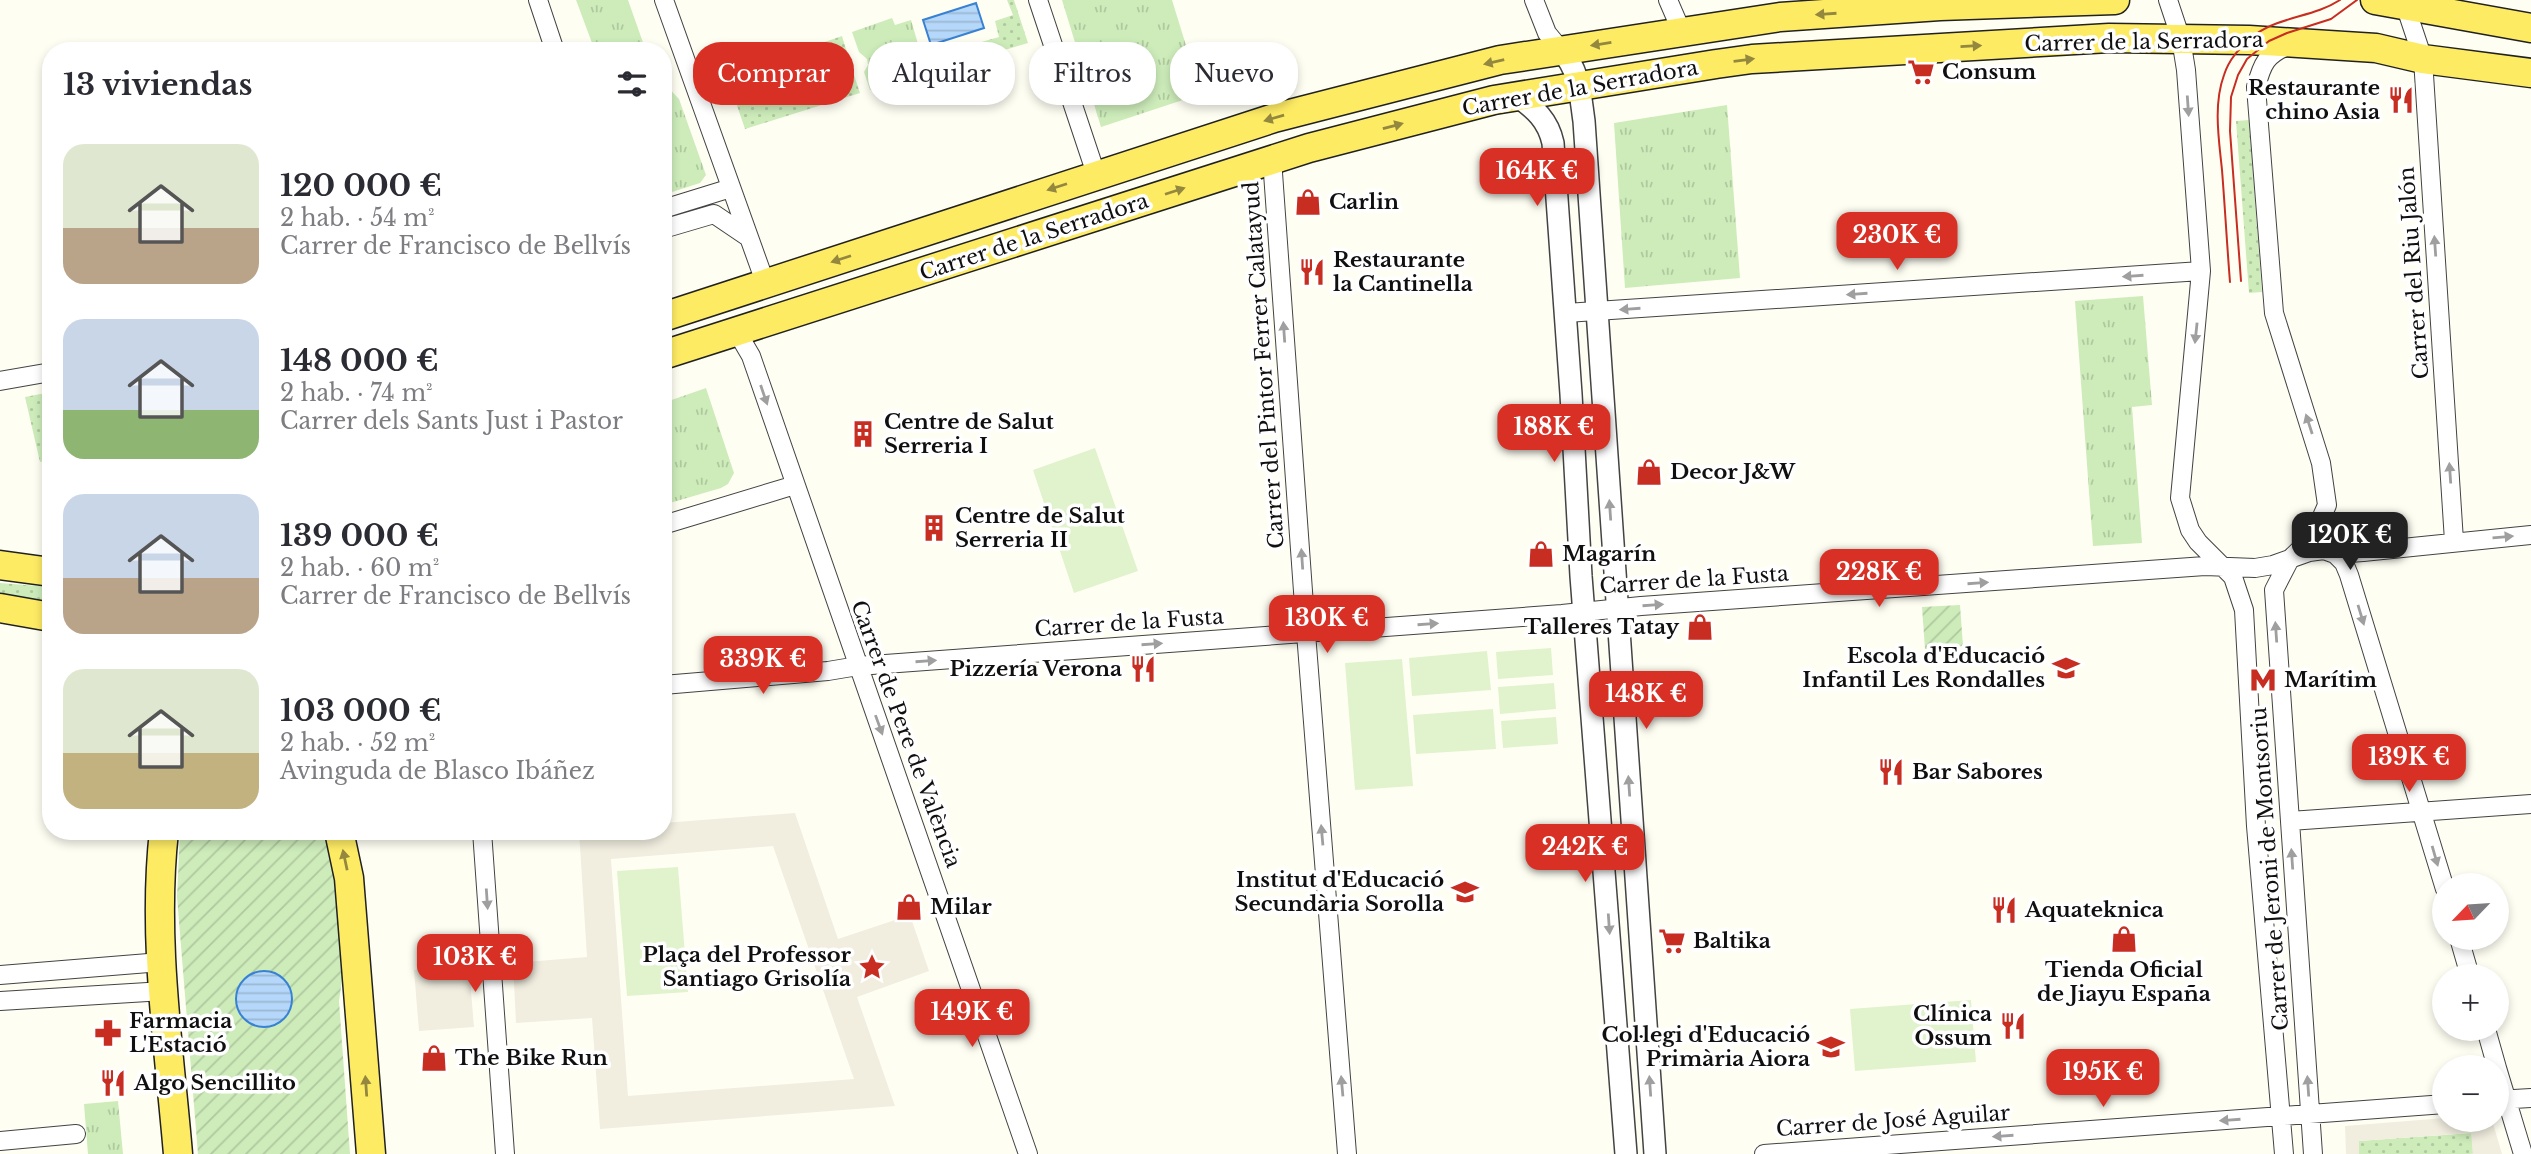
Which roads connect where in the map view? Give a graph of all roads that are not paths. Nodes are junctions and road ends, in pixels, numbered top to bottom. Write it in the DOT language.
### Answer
graph roads {
  1 [pos="538,0"];
  2 [pos="664,0"];
  3 [pos="1038,0"];
  4 [pos="1535,0"];
  5 [pos="1668,0"];
  6 [pos="2115,0"];
  7 [pos="2168,0"];
  8 [pos="2375,0"];
  9 [pos="2405,2"];
  10 [pos="2531,28"];
  11 [pos="1681,30"];
  12 [pos="2180,39"];
  13 [pos="552,42"];
  14 [pos="2300,42"];
  15 [pos="1561,50"];
  16 [pos="2423,59"];
  17 [pos="2531,74"];
  18 [pos="1580,86"];
  19 [pos="1517,96"];
  20 [pos="1272,159"];
  21 [pos="1096,174"];
  22 [pos="731,187"];
  23 [pos="672,206"];
  24 [pos="672,226"];
  25 [pos="748,237"];
  26 [pos="2201,271"];
  27 [pos="765,282"];
  28 [pos="1596,311"];
  29 [pos="1566,313"];
  30 [pos="672,314"];
  31 [pos="737,332"];
  32 [pos="672,352"];
  33 [pos="42,374"];
  34 [pos="0,381"];
  35 [pos="795,485"];
  36 [pos="672,522"];
  37 [pos="2531,535"];
  38 [pos="2454,541"];
  39 [pos="2335,554"];
  40 [pos="2291,559"];
  41 [pos="0,565"];
  42 [pos="2223,566"];
  43 [pos="42,571"];
  44 [pos="0,608"];
  45 [pos="1617,609"];
  46 [pos="1585,612"];
  47 [pos="42,615"];
  48 [pos="1306,633"];
  49 [pos="858,666"];
  50 [pos="672,684"];
  51 [pos="2531,804"];
  52 [pos="2423,813"];
  53 [pos="2290,821"];
  54 [pos="163,840"];
  55 [pos="341,840"];
  56 [pos="483,840"];
  57 [pos="2440,873"];
  58 [pos="161,962"];
  59 [pos="0,975"];
  60 [pos="164,991"];
  61 [pos="0,1001"];
  62 [pos="2531,1098"];
  63 [pos="2509,1100"];
  64 [pos="2432,1105"];
  65 [pos="2310,1114"];
  66 [pos="2281,1116"];
  67 [pos="2509,1118"];
  68 [pos="76,1135"];
  69 [pos="0,1141"];
  70 [pos="178,1154"];
  71 [pos="371,1154"];
  72 [pos="505,1154"];
  73 [pos="1028,1154"];
  74 [pos="1347,1154"];
  75 [pos="1626,1154"];
  76 [pos="1655,1154"];
  77 [pos="1764,1154"];
  78 [pos="2284,1154"];
  79 [pos="2313,1154"];
  80 [pos="2523,1154"];
  1 -- 13 [label="street"];
  2 -- 22 [label="street"];
  3 -- 21 [label="street"];
  4 -- 15 [label="street"];
  5 -- 11 [label="street"];
  6 -- 11 [label="main road, Carrer de la Serradora, one-way"];
  7 -- 12 [label="street, Carrer de Jeroni de Montsoriu"];
  8 -- 9 [label="main road"];
  9 -- 10 [label="main road"];
  9 -- 16 [label="street, Carrer del Riu Jalón"];
  11 -- 15 [label="main road, Carrer de la Serradora, one-way"];
  12 -- 14 [label="main road, Carrer de la Serradora"];
  18 -- 12 [label="main road, Carrer de la Serradora, one-way"];
  12 -- 26 [label="street, Carrer de Jeroni de Montsoriu, one-way"];
  14 -- 16 [label="main road, Carrer de la Serradora"];
  40 -- 14 [label="street, Carrer de Jeroni de Montsoriu, one-way"];
  15 -- 18 [label="street"];
  15 -- 21 [label="main road, Carrer de la Serradora, one-way"];
  16 -- 17 [label="main road, Carrer de la Serradora"];
  38 -- 16 [label="street, Carrer del Riu Jalón, one-way"];
  18 -- 19 [label="main road, Carrer de la Serradora"];
  18 -- 28 [label="street"];
  20 -- 19 [label="main road, Carrer de la Serradora, one-way"];
  19 -- 29 [label="street"];
  31 -- 20 [label="main road, Carrer de la Serradora, one-way"];
  48 -- 20 [label="street, Carrer del Pintor Ferrer Calatayud, one-way"];
  21 -- 27 [label="main road, Carrer de la Serradora, one-way"];
  22 -- 23 [label="street"];
  22 -- 25 [label="street"];
  24 -- 25 [label="street"];
  25 -- 27 [label="street"];
  26 -- 28 [label="street, one-way"];
  26 -- 42 [label="street, Carrer de Jeroni de Montsoriu, one-way"];
  27 -- 30 [label="main road, Carrer de la Serradora"];
  28 -- 29 [label="street"];
  45 -- 28 [label="street, one-way"];
  29 -- 46 [label="street"];
  31 -- 32 [label="main road, Carrer de la Serradora"];
  31 -- 35 [label="street, Carrer de Pere de València, one-way"];
  33 -- 34 [label="street"];
  35 -- 36 [label="street"];
  35 -- 49 [label="street, Carrer de Pere de València"];
  38 -- 37 [label="street, Carrer de la Fusta, one-way"];
  38 -- 39 [label="street, Carrer de la Fusta"];
  39 -- 40 [label="street, Carrer de la Fusta"];
  39 -- 52 [label="street, one-way"];
  40 -- 42 [label="street, Carrer de la Fusta"];
  53 -- 40 [label="street, Carrer de Jeroni de Montsoriu, one-way"];
  41 -- 43 [label="main road"];
  45 -- 42 [label="street, Carrer de la Fusta, one-way"];
  42 -- 66 [label="street, Carrer de Jeroni de Montsoriu"];
  44 -- 47 [label="main road"];
  45 -- 46 [label="street, Carrer de la Fusta"];
  76 -- 45 [label="street, one-way"];
  48 -- 46 [label="street, Carrer de la Fusta, one-way"];
  46 -- 75 [label="street, one-way"];
  49 -- 48 [label="street, Carrer de la Fusta, one-way"];
  74 -- 48 [label="street, Carrer del Pintor Ferrer Calatayud, one-way"];
  49 -- 50 [label="street, Carrer de la Fusta"];
  49 -- 73 [label="street, Carrer de Pere de València, one-way"];
  51 -- 52 [label="street"];
  52 -- 53 [label="street"];
  52 -- 57 [label="street, one-way"];
  65 -- 53 [label="street, Carrer de Jeroni de Montsoriu, one-way"];
  54 -- 58 [label="main road"];
  71 -- 55 [label="main road, one-way"];
  56 -- 72 [label="street, one-way"];
  58 -- 59 [label="street"];
  58 -- 60 [label="main road"];
  60 -- 61 [label="street"];
  60 -- 70 [label="main road"];
  62 -- 63 [label="street"];
  64 -- 65 [label="street, Carrer de José Aguilar"];
  65 -- 66 [label="street, Carrer de José Aguilar"];
  65 -- 79 [label="street, Carrer de Jeroni de Montsoriu"];
  66 -- 77 [label="street, Carrer de José Aguilar, one-way"];
  66 -- 78 [label="street, Carrer de Jeroni de Montsoriu"];
  67 -- 80 [label="street"];
  68 -- 69 [label="street"];
}
